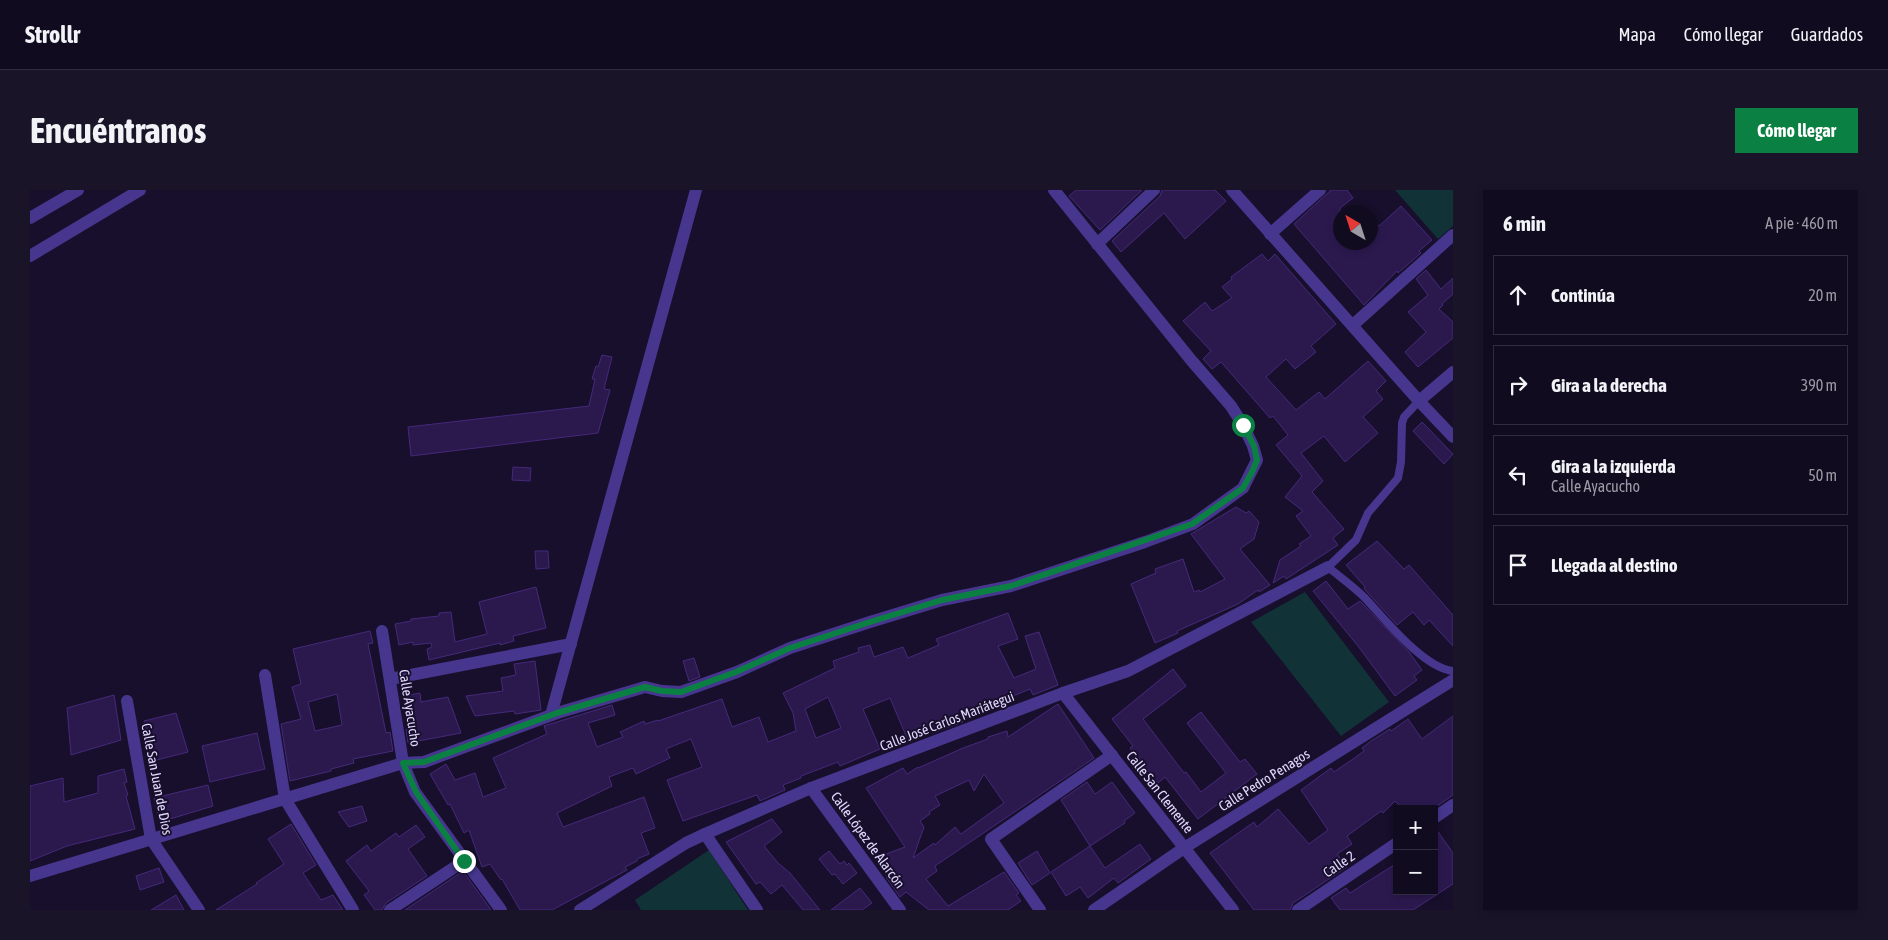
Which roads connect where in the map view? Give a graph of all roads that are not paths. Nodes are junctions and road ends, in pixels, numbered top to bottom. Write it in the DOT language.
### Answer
graph roads {
  1 [pos="78,190"];
  2 [pos="140,190"];
  3 [pos="696,190"];
  4 [pos="1054,190"];
  5 [pos="1154,190"];
  6 [pos="1320,190"];
  7 [pos="1237,192"];
  8 [pos="30,218"];
  9 [pos="1270,234"];
  10 [pos="1453,235"];
  11 [pos="1097,244"];
  12 [pos="30,256"];
  13 [pos="1352,325"];
  14 [pos="1453,372"];
  15 [pos="1419,401"];
  16 [pos="1453,437"];
  17 [pos="1328,567"];
  18 [pos="382,631"];
  19 [pos="571,644"];
  20 [pos="1453,671"];
  21 [pos="265,675"];
  22 [pos="390,679"];
  23 [pos="1453,680"];
  24 [pos="1063,692"];
  25 [pos="127,701"];
  26 [pos="551,715"];
  27 [pos="1112,755"];
  28 [pos="403,763"];
  29 [pos="811,788"];
  30 [pos="285,799"];
  31 [pos="1453,806"];
  32 [pos="1438,815"];
  33 [pos="705,834"];
  34 [pos="151,839"];
  35 [pos="1393,846"];
  36 [pos="1184,848"];
  37 [pos="464,861"];
  38 [pos="30,876"];
  39 [pos="199,910"];
  40 [pos="353,910"];
  41 [pos="390,910"];
  42 [pos="501,910"];
  43 [pos="580,910"];
  44 [pos="757,910"];
  45 [pos="900,910"];
  46 [pos="1040,910"];
  47 [pos="1094,910"];
  48 [pos="1233,910"];
  49 [pos="1298,910"];
  1 -- 8 [label="street"];
  2 -- 12 [label="street"];
  3 -- 19 [label="street"];
  4 -- 11 [label="street"];
  5 -- 11 [label="street"];
  6 -- 9 [label="street"];
  7 -- 9 [label="street"];
  9 -- 13 [label="street"];
  10 -- 13 [label="street"];
  11 -- 26 [label="street"];
  13 -- 15 [label="street"];
  14 -- 15 [label="street"];
  15 -- 16 [label="street"];
  15 -- 17 [label="lane"];
  17 -- 20 [label="lane"];
  17 -- 24 [label="street, Calle José Carlos Mariátegui"];
  18 -- 22 [label="street, Calle Ayacucho"];
  19 -- 22 [label="street"];
  19 -- 26 [label="street"];
  21 -- 30 [label="street"];
  22 -- 28 [label="street, Calle Ayacucho"];
  23 -- 36 [label="street, Calle Pedro Penagos"];
  24 -- 27 [label="street, Calle San Clemente"];
  24 -- 29 [label="street, Calle José Carlos Mariátegui"];
  25 -- 34 [label="street, Calle San Juan de Dios"];
  26 -- 28 [label="street"];
  27 -- 36 [label="street, Calle San Clemente"];
  27 -- 46 [label="street"];
  28 -- 30 [label="street"];
  28 -- 37 [label="street, Calle Ayacucho"];
  29 -- 33 [label="street, Calle José Carlos Mariátegui"];
  29 -- 45 [label="street, Calle López de Alarcón"];
  30 -- 34 [label="street"];
  30 -- 40 [label="street"];
  31 -- 32 [label="street"];
  33 -- 43 [label="street, Calle José Carlos Mariátegui"];
  33 -- 44 [label="street"];
  34 -- 38 [label="street"];
  34 -- 39 [label="street, Calle San Juan de Dios"];
  35 -- 49 [label="street, Calle 2"];
  36 -- 47 [label="street, Calle Pedro Penagos"];
  36 -- 48 [label="street, Calle San Clemente"];
  37 -- 41 [label="street"];
  37 -- 42 [label="street, Calle Ayacucho"];
}
